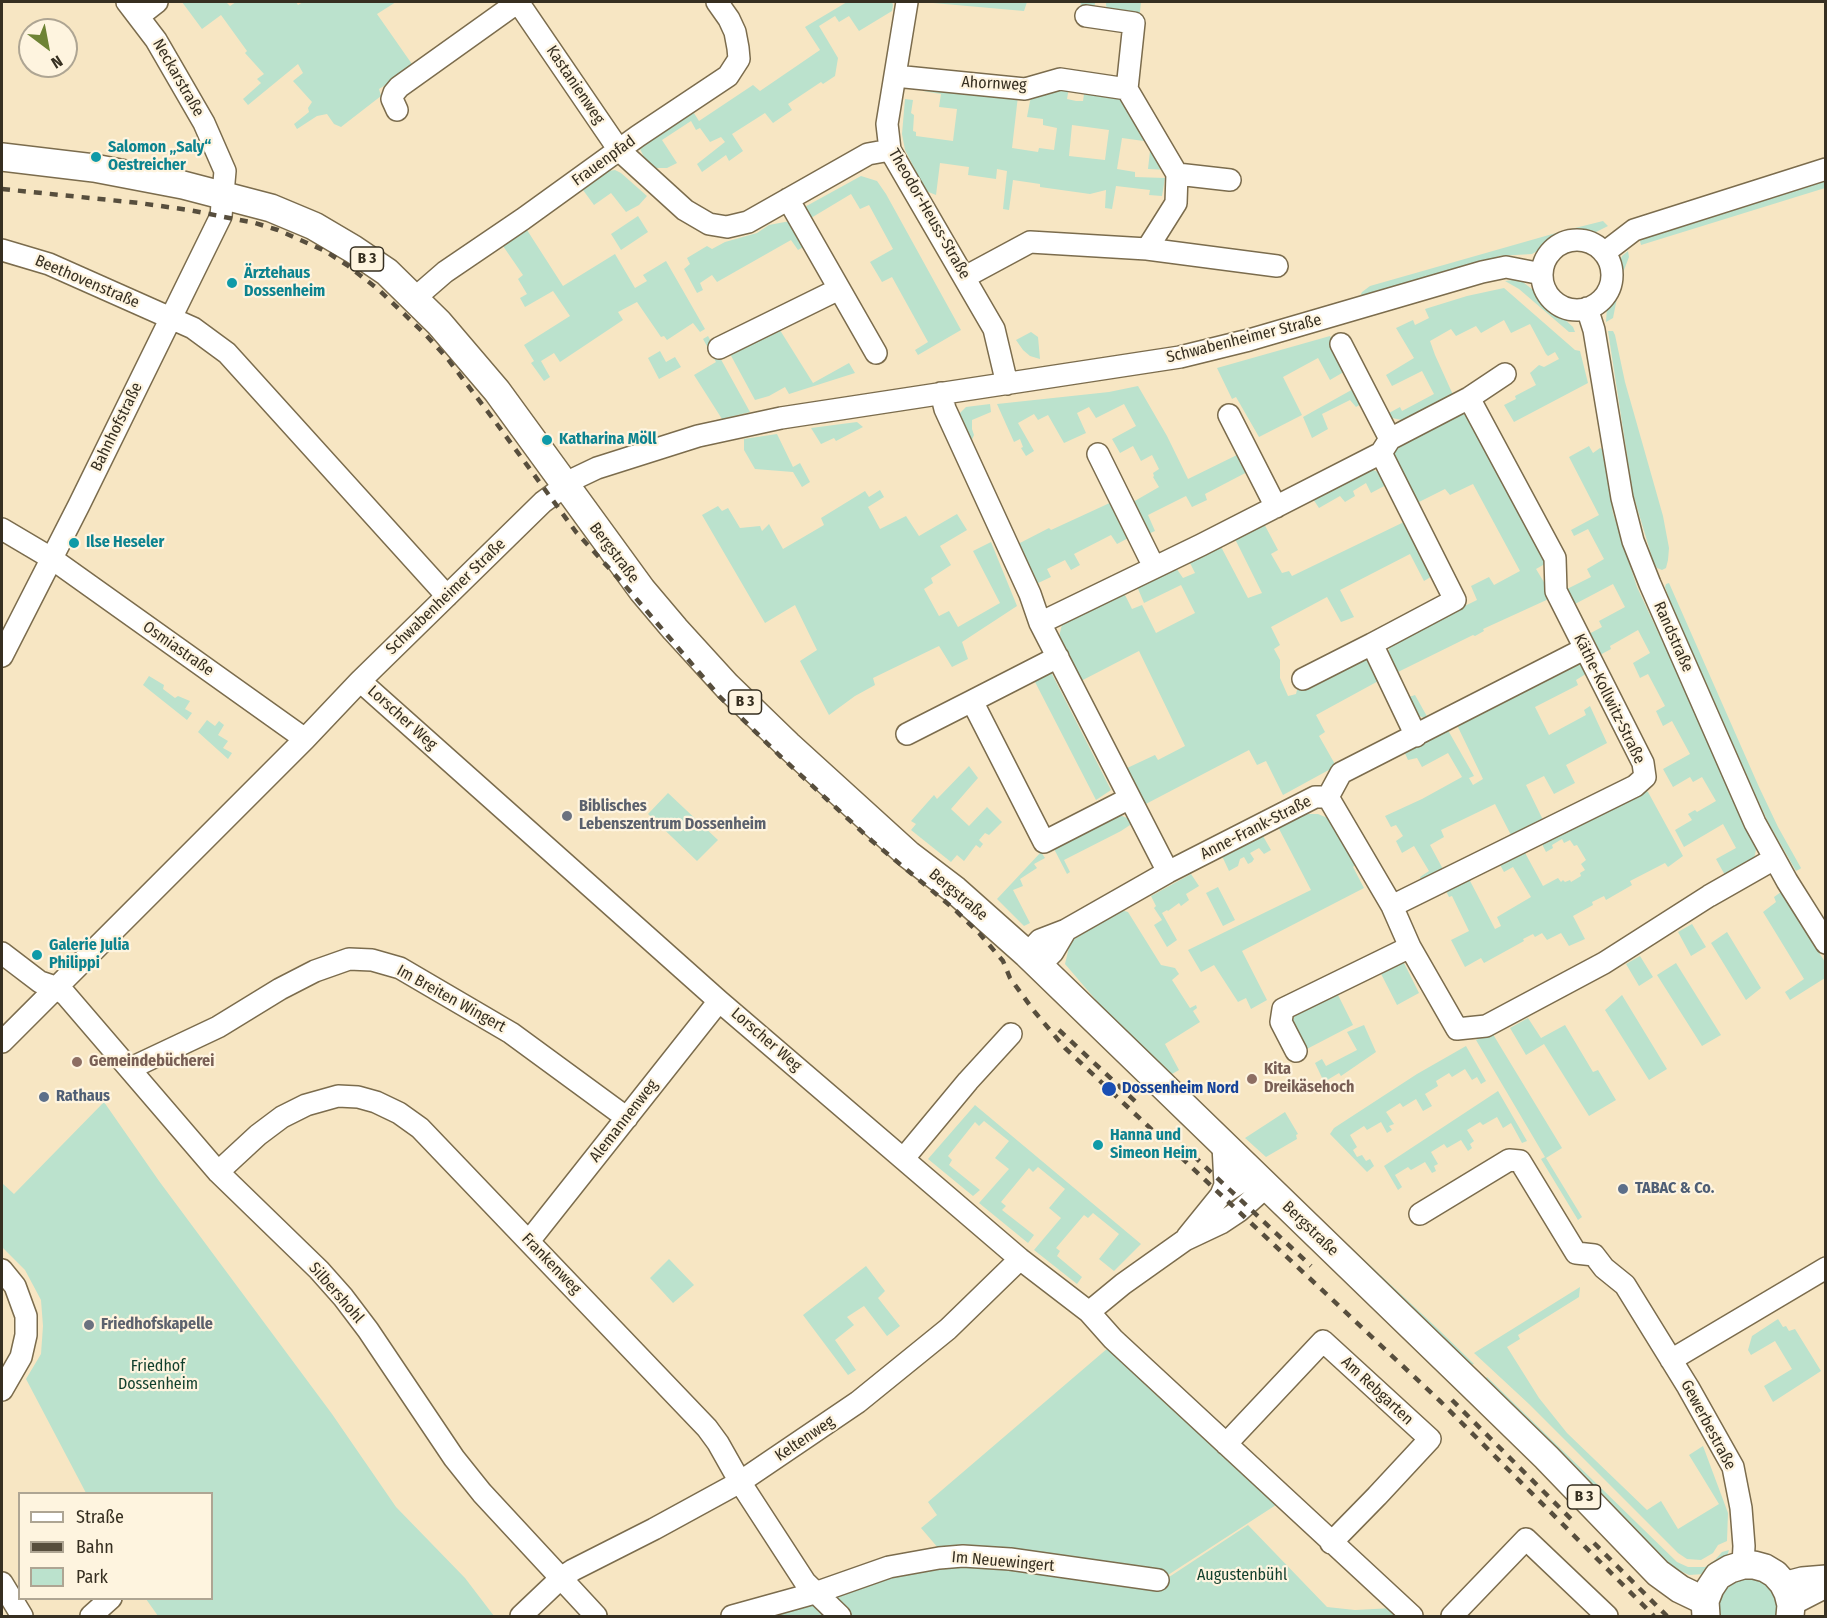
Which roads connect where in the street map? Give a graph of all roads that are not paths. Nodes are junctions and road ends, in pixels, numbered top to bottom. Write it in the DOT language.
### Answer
graph roads {
  1 [pos="157,2"];
  2 [pos="518,2"];
  3 [pos="717,2"];
  4 [pos="907,2"];
  5 [pos="133,9"];
  6 [pos="1086,16"];
  7 [pos="895,76"];
  8 [pos="1127,89"];
  9 [pos="397,110"];
  10 [pos="619,150"];
  11 [pos="890,150"];
  12 [pos="2,157"];
  13 [pos="1826,169"];
  14 [pos="1177,174"];
  15 [pos="1230,180"];
  16 [pos="224,195"];
  17 [pos="788,199"];
  18 [pos="2,249"];
  19 [pos="1147,249"];
  20 [pos="1604,253"];
  21 [pos="1277,266"];
  22 [pos="1542,274"];
  23 [pos="965,277"];
  24 [pos="839,289"];
  25 [pos="415,298"];
  26 [pos="1587,308"];
  27 [pos="171,318"];
  28 [pos="1341,344"];
  29 [pos="719,348"];
  30 [pos="876,353"];
  31 [pos="1505,374"];
  32 [pos="1007,384"];
  33 [pos="941,393"];
  34 [pos="1469,399"];
  35 [pos="1229,415"];
  36 [pos="1385,446"];
  37 [pos="1098,454"];
  38 [pos="564,486"];
  39 [pos="1276,507"];
  40 [pos="2,529"];
  41 [pos="51,558"];
  42 [pos="1154,567"];
  43 [pos="447,597"];
  44 [pos="1040,623"];
  45 [pos="1372,644"];
  46 [pos="1584,649"];
  47 [pos="2,657"];
  48 [pos="1058,657"];
  49 [pos="1304,679"];
  50 [pos="360,681"];
  51 [pos="972,701"];
  52 [pos="907,734"];
  53 [pos="1416,736"];
  54 [pos="305,739"];
  55 [pos="1328,797"];
  56 [pos="1130,798"];
  57 [pos="1774,859"];
  58 [pos="1168,872"];
  59 [pos="1392,906"];
  60 [pos="1826,943"];
  61 [pos="1410,947"];
  62 [pos="2,954"];
  63 [pos="1033,960"];
  64 [pos="56,987"];
  65 [pos="719,1001"];
  66 [pos="1011,1034"];
  67 [pos="2,1042"];
  68 [pos="1296,1052"];
  69 [pos="131,1068"];
  70 [pos="627,1118"];
  71 [pos="1223,1145"];
  72 [pos="904,1158"];
  73 [pos="218,1172"];
  74 [pos="1260,1180"];
  75 [pos="1221,1195"];
  76 [pos="1420,1214"];
  77 [pos="1185,1240"];
  78 [pos="529,1241"];
  79 [pos="1020,1259"];
  80 [pos="1826,1268"];
  81 [pos="2,1270"];
  82 [pos="1089,1311"];
  83 [pos="1671,1360"];
  84 [pos="2,1390"];
  85 [pos="1226,1444"];
  86 [pos="740,1482"];
  87 [pos="1331,1543"];
  88 [pos="1743,1565"];
  89 [pos="1826,1576"];
  90 [pos="561,1578"];
  91 [pos="1158,1580"];
  92 [pos="2,1583"];
  93 [pos="1826,1587"];
  94 [pos="815,1593"];
  95 [pos="110,1600"];
  96 [pos="1788,1601"];
  97 [pos="1705,1609"];
  98 [pos="22,1617"];
  99 [pos="91,1617"];
  100 [pos="521,1617"];
  101 [pos="596,1617"];
  102 [pos="732,1617"];
  103 [pos="840,1617"];
  104 [pos="1412,1617"];
  105 [pos="1452,1617"];
  106 [pos="1607,1617"];
  1 -- 5 [label="street"];
  2 -- 9 [label="street, Kastanienweg"];
  2 -- 10 [label="street, Kastanienweg"];
  3 -- 10 [label="street, Frauenpfad"];
  4 -- 7 [label="street, Theodor-Heuss-Straße"];
  5 -- 16 [label="street, Neckarstraße"];
  6 -- 8 [label="street"];
  7 -- 8 [label="street, Ahornweg"];
  7 -- 11 [label="street, Theodor-Heuss-Straße"];
  8 -- 14 [label="street"];
  10 -- 17 [label="street, Kastanienweg"];
  10 -- 25 [label="street, Frauenpfad"];
  11 -- 17 [label="street, Kastanienweg"];
  11 -- 23 [label="street, Theodor-Heuss-Straße"];
  12 -- 16 [label="main road, B 3"];
  13 -- 20 [label="street"];
  14 -- 15 [label="street"];
  14 -- 19 [label="street"];
  16 -- 25 [label="main road, Bergstraße / B 3"];
  16 -- 27 [label="street, Bahnhofstraße"];
  17 -- 24 [label="street"];
  18 -- 27 [label="street, Beethovenstraße"];
  19 -- 21 [label="street"];
  19 -- 23 [label="street"];
  20 -- 22 [label="street"];
  20 -- 26 [label="street"];
  22 -- 26 [label="street"];
  22 -- 32 [label="street, Schwabenheimer Straße"];
  23 -- 32 [label="street, Theodor-Heuss-Straße"];
  24 -- 29 [label="street"];
  24 -- 30 [label="street"];
  25 -- 38 [label="main road, Bergstraße / B 3"];
  26 -- 57 [label="street, Randstraße"];
  27 -- 41 [label="street, Bahnhofstraße"];
  27 -- 43 [label="street, Beethovenstraße"];
  28 -- 36 [label="street"];
  31 -- 34 [label="street"];
  32 -- 33 [label="street, Schwabenheimer Straße"];
  33 -- 38 [label="street, Schwabenheimer Straße"];
  33 -- 44 [label="street"];
  34 -- 36 [label="street"];
  34 -- 46 [label="street, Käthe-Kollwitz-Straße"];
  35 -- 39 [label="street"];
  36 -- 39 [label="street"];
  36 -- 45 [label="street"];
  37 -- 42 [label="street"];
  38 -- 43 [label="street, Schwabenheimer Straße"];
  38 -- 63 [label="main road, Bergstraße / B 3"];
  39 -- 42 [label="street"];
  40 -- 41 [label="street, Osmiastraße"];
  41 -- 47 [label="street, Bahnhofstraße"];
  41 -- 54 [label="street, Osmiastraße"];
  42 -- 44 [label="street"];
  43 -- 50 [label="street, Schwabenheimer Straße"];
  44 -- 48 [label="street"];
  45 -- 49 [label="street"];
  45 -- 53 [label="street"];
  46 -- 53 [label="street"];
  46 -- 59 [label="street, Käthe-Kollwitz-Straße"];
  48 -- 51 [label="street"];
  48 -- 56 [label="street"];
  50 -- 54 [label="street, Schwabenheimer Straße"];
  50 -- 65 [label="street, Lorscher Weg"];
  51 -- 52 [label="street"];
  51 -- 56 [label="street"];
  53 -- 55 [label="street"];
  54 -- 64 [label="street, Schwabenheimer Straße"];
  55 -- 58 [label="street, Anne-Frank-Straße"];
  55 -- 59 [label="street, Anne-Frank-Straße"];
  56 -- 58 [label="street"];
  57 -- 60 [label="street, Randstraße"];
  57 -- 61 [label="street, Anne-Frank-Straße"];
  58 -- 63 [label="street, Anne-Frank-Straße"];
  59 -- 61 [label="street, Anne-Frank-Straße"];
  61 -- 68 [label="street"];
  62 -- 64 [label="street, Silbershohl"];
  63 -- 71 [label="main road, Bergstraße / B 3"];
  64 -- 67 [label="street, Schwabenheimer Straße"];
  64 -- 69 [label="street, Silbershohl"];
  65 -- 70 [label="street, Alemannenweg"];
  65 -- 72 [label="street, Lorscher Weg"];
  66 -- 72 [label="street"];
  69 -- 70 [label="street, Im Breiten Wingert"];
  69 -- 73 [label="street, Silbershohl"];
  70 -- 78 [label="street, Alemannenweg"];
  71 -- 74 [label="main road, Bergstraße / B 3"];
  71 -- 75 [label="street"];
  72 -- 79 [label="street, Lorscher Weg"];
  73 -- 78 [label="street, Frankenweg"];
  73 -- 90 [label="street, Silbershohl"];
  74 -- 75 [label="street"];
  74 -- 77 [label="street"];
  74 -- 97 [label="main road, Bergstraße / B 3"];
  75 -- 77 [label="street"];
  76 -- 83 [label="street, Gewerbestraße"];
  77 -- 82 [label="street"];
  78 -- 86 [label="street, Frankenweg"];
  79 -- 82 [label="street, Lorscher Weg"];
  79 -- 86 [label="street, Keltenweg"];
  80 -- 83 [label="street"];
  81 -- 84 [label="street"];
  82 -- 85 [label="street"];
  83 -- 88 [label="street, Gewerbestraße"];
  85 -- 87 [label="street"];
  85 -- 87 [label="street, Am Rebgarten"];
  86 -- 90 [label="street, Keltenweg"];
  86 -- 94 [label="street, Frankenweg"];
  87 -- 104 [label="street"];
  88 -- 96 [label="main road"];
  88 -- 97 [label="main road, B 3"];
  89 -- 96 [label="street"];
  90 -- 100 [label="street, Keltenweg"];
  90 -- 101 [label="street, Silbershohl"];
  91 -- 94 [label="street, Im Neuewingert"];
  92 -- 98 [label="street"];
  93 -- 96 [label="street"];
  94 -- 102 [label="street, Im Neuewingert"];
  94 -- 103 [label="street"];
  95 -- 99 [label="street"];
  105 -- 106 [label="street"];
}
